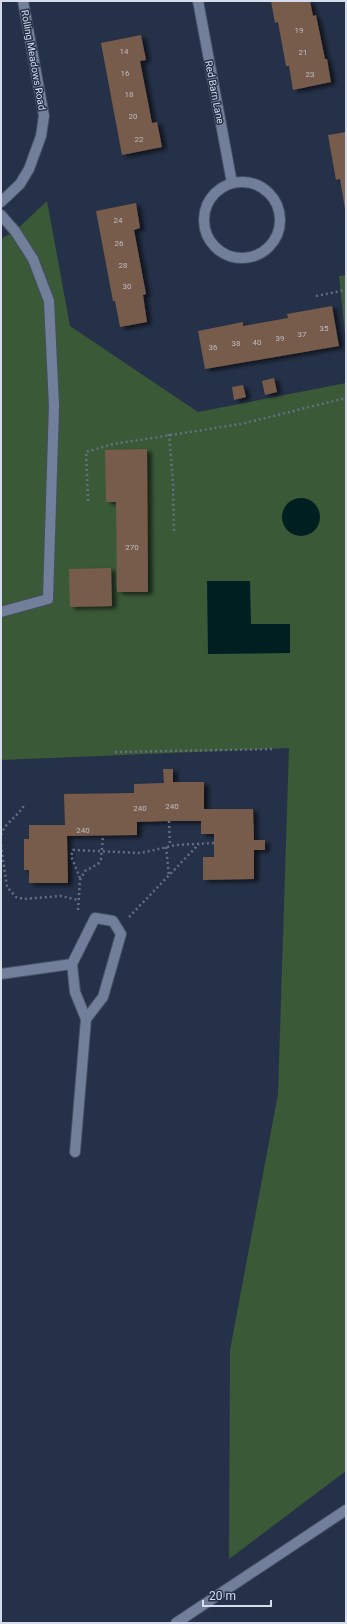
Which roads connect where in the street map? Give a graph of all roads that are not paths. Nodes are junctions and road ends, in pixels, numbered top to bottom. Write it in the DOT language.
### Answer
graph roads {
  1 [pos="23,1"];
  2 [pos="198,1"];
  3 [pos="232,183"];
  4 [pos="1,202"];
  5 [pos="1,215"];
  6 [pos="1,612"];
  7 [pos="72,964"];
  8 [pos="1,974"];
  9 [pos="86,1019"];
  10 [pos="75,1152"];
  11 [pos="346,1510"];
  12 [pos="176,1623"];
  1 -- 4 [label="street, Rolling Meadows Road"];
  2 -- 3 [label="street, Red Barn Lane"];
  3 -- 3 [label="street"];
  5 -- 6 [label="street"];
  7 -- 8 [label="street"];
  7 -- 9 [label="street"];
  7 -- 9 [label="street"];
  9 -- 10 [label="street"];
  11 -- 12 [label="street"];
}
